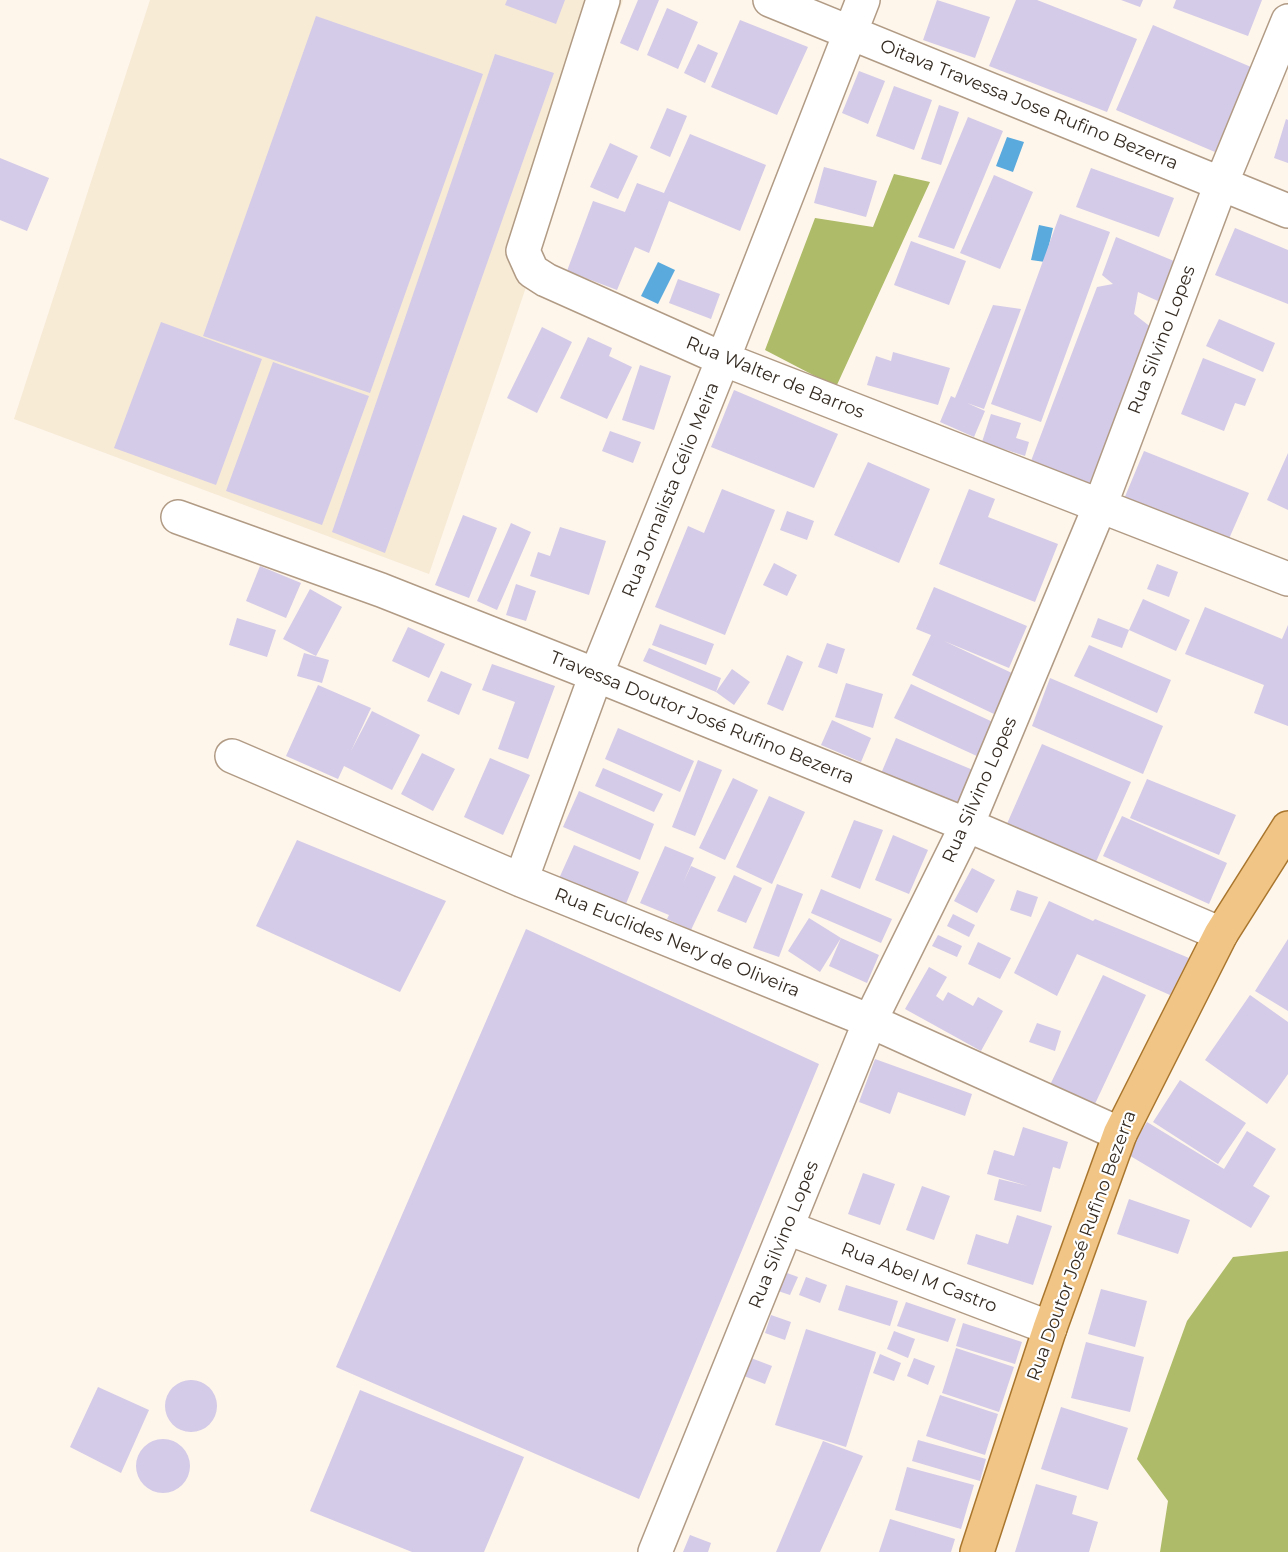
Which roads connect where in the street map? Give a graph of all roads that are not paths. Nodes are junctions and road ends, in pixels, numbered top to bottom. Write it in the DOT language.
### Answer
graph roads {
  1 [pos="603,0"];
  2 [pos="770,0"];
  3 [pos="863,0"];
  4 [pos="1288,21"];
  5 [pos="849,31"];
  6 [pos="1221,184"];
  7 [pos="1288,211"];
  8 [pos="723,359"];
  9 [pos="1100,506"];
  10 [pos="177,517"];
  11 [pos="1288,579"];
  12 [pos="596,675"];
  13 [pos="232,756"];
  14 [pos="967,825"];
  15 [pos="1288,828"];
  16 [pos="521,880"];
  17 [pos="1221,934"];
  18 [pos="870,1021"];
  19 [pos="1120,1134"];
  20 [pos="788,1228"];
  21 [pos="1050,1328"];
  22 [pos="655,1552"];
  23 [pos="976,1552"];
  1 -- 8 [label="street, Rua Walter de Barros"];
  2 -- 5 [label="street, Oitava Travessa Jose Rufino Bezerra"];
  3 -- 5 [label="street, Rua Jornalista Célio Meira"];
  4 -- 6 [label="street, Rua Silvino Lopes"];
  5 -- 6 [label="street, Oitava Travessa Jose Rufino Bezerra"];
  5 -- 8 [label="street, Rua Jornalista Célio Meira"];
  6 -- 7 [label="street, Oitava Travessa Jose Rufino Bezerra"];
  6 -- 9 [label="street, Rua Silvino Lopes"];
  8 -- 9 [label="street, Rua Walter de Barros"];
  8 -- 12 [label="street, Rua Jornalista Célio Meira"];
  9 -- 11 [label="street, Rua Walter de Barros"];
  9 -- 14 [label="street, Rua Silvino Lopes"];
  10 -- 12 [label="street, Travessa Doutor José Rufino Bezerra"];
  12 -- 14 [label="street, Travessa Doutor José Rufino Bezerra"];
  12 -- 16 [label="street, Rua Jornalista Célio Meira"];
  13 -- 16 [label="street, Rua Euclides Nery de Oliveira"];
  14 -- 17 [label="street, Travessa Doutor José Rufino Bezerra"];
  14 -- 18 [label="street, Rua Silvino Lopes"];
  15 -- 17 [label="main road, Rua Doutor José Rufino Bezerra"];
  16 -- 18 [label="street, Rua Euclides Nery de Oliveira"];
  17 -- 19 [label="main road, Rua Doutor José Rufino Bezerra"];
  18 -- 19 [label="street, Rua Euclides Nery de Oliveira"];
  18 -- 20 [label="street, Rua Silvino Lopes"];
  19 -- 21 [label="main road, Rua Doutor José Rufino Bezerra"];
  20 -- 21 [label="street, Rua Abel M Castro"];
  20 -- 22 [label="street, Rua Silvino Lopes"];
  21 -- 23 [label="main road, Rua Doutor José Rufino Bezerra"];
}
